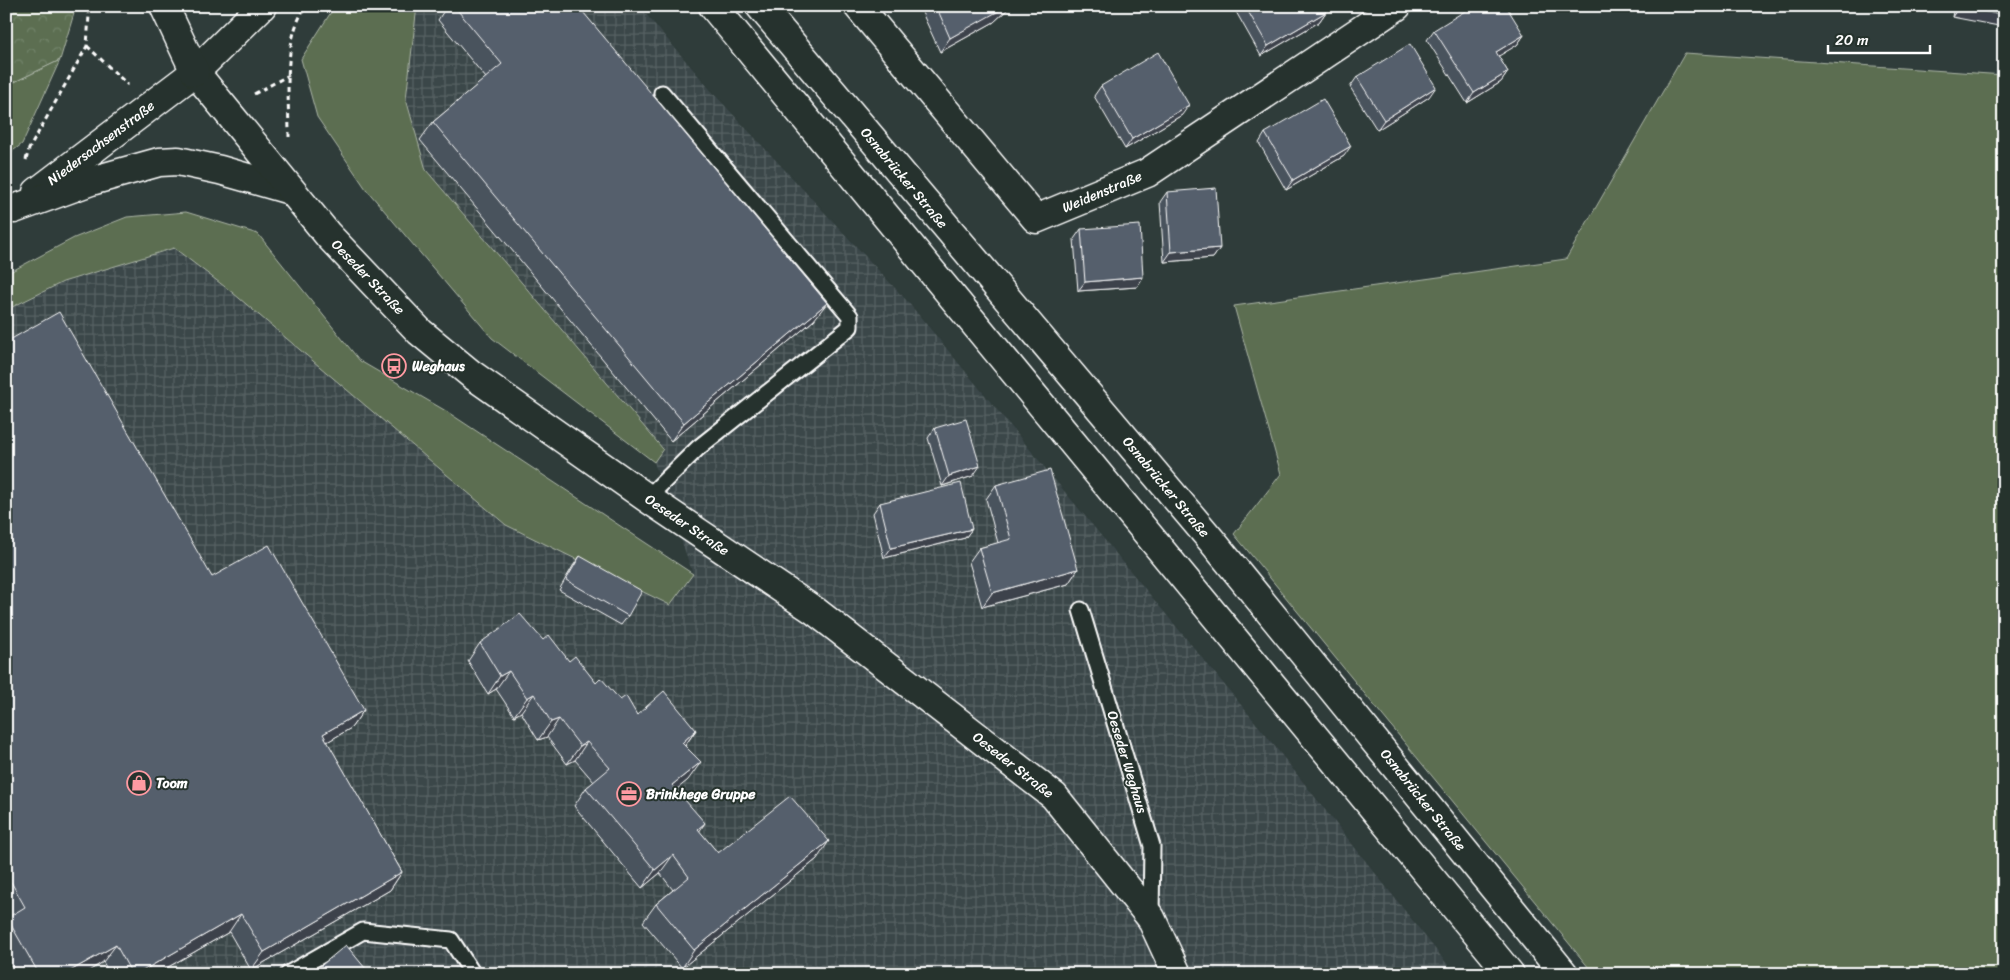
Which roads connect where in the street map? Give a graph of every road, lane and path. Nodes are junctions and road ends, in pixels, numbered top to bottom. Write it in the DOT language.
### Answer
graph roads {
  1 [pos="86,6"];
  2 [pos="164,6"];
  3 [pos="262,6"];
  4 [pos="306,6"];
  5 [pos="713,6"];
  6 [pos="760,6"];
  7 [pos="858,6"];
  8 [pos="1396,6"];
  9 [pos="87,46"];
  10 [pos="195,72"];
  11 [pos="121,78"];
  12 [pos="662,93"];
  13 [pos="289,142"];
  14 [pos="290,190"];
  15 [pos="10,212"];
  16 [pos="648,498"];
  17 [pos="1081,610"];
  18 [pos="1151,918"];
  19 [pos="288,974"];
  20 [pos="474,974"];
  21 [pos="1178,974"];
  22 [pos="1510,974"];
  23 [pos="1564,974"];
  1 -- 9 [label="path"];
  2 -- 10 [label="main road, Oeseder Straße"];
  3 -- 10 [label="main road, Niedersachsenstraße"];
  4 -- 13 [label="path"];
  5 -- 22 [label="main road"];
  6 -- 23 [label="main road, Osnabrücker Straße"];
  7 -- 8 [label="main road, Weidenstraße"];
  9 -- 11 [label="path"];
  9 -- 15 [label="path"];
  10 -- 14 [label="main road, Oeseder Straße"];
  10 -- 15 [label="main road, Niedersachsenstraße"];
  12 -- 16 [label="lane"];
  14 -- 15 [label="main road"];
  14 -- 16 [label="main road, Oeseder Straße"];
  16 -- 18 [label="main road, Oeseder Straße"];
  17 -- 18 [label="lane, Oeseder Weghaus"];
  18 -- 21 [label="main road, Oeseder Straße"];
  19 -- 20 [label="lane"];
}
